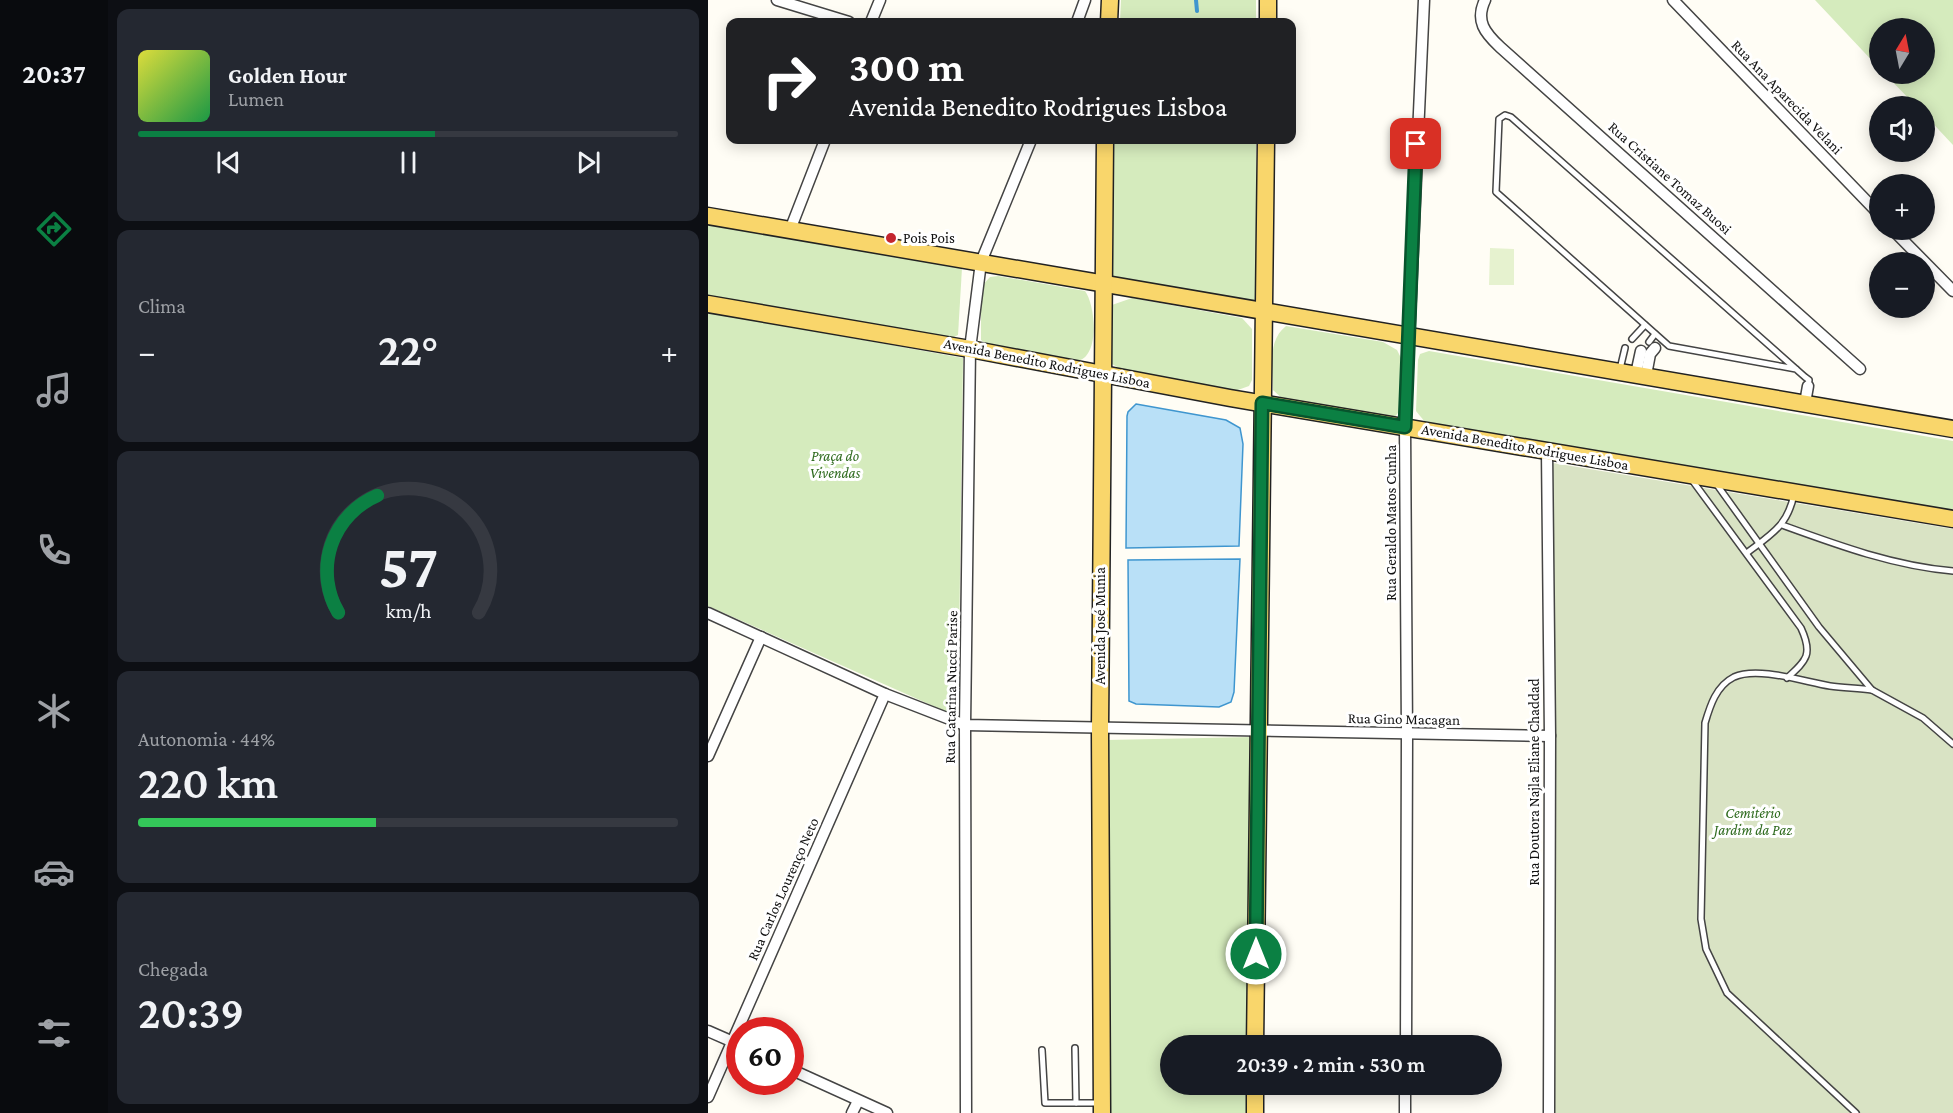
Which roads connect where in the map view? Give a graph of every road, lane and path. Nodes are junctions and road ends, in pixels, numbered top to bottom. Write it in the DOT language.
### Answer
graph roads {
  1 [pos="777,0"];
  2 [pos="880,0"];
  3 [pos="1085,0"];
  4 [pos="1110,0"];
  5 [pos="1268,0"];
  6 [pos="1424,0"];
  7 [pos="1485,0"];
  8 [pos="1673,0"];
  9 [pos="836,18"];
  10 [pos="873,18"];
  11 [pos="1078,18"];
  12 [pos="1109,18"];
  13 [pos="1268,18"];
  14 [pos="823,144"];
  15 [pos="1029,144"];
  16 [pos="1106,144"];
  17 [pos="1266,144"];
  18 [pos="1869,204"];
  19 [pos="708,216"];
  20 [pos="790,230"];
  21 [pos="1903,240"];
  22 [pos="981,262"];
  23 [pos="1103,283"];
  24 [pos="1953,291"];
  25 [pos="708,304"];
  26 [pos="1263,310"];
  27 [pos="1645,325"];
  28 [pos="1655,334"];
  29 [pos="1407,335"];
  30 [pos="1632,339"];
  31 [pos="1652,345"];
  32 [pos="970,348"];
  33 [pos="1625,348"];
  34 [pos="1776,351"];
  35 [pos="1770,364"];
  36 [pos="1796,369"];
  37 [pos="1860,369"];
  38 [pos="1634,373"];
  39 [pos="1101,374"];
  40 [pos="1807,395"];
  41 [pos="1262,403"];
  42 [pos="1405,427"];
  43 [pos="1953,429"];
  44 [pos="1547,451"];
  45 [pos="1688,475"];
  46 [pos="1712,479"];
  47 [pos="1795,493"];
  48 [pos="1953,519"];
  49 [pos="1782,525"];
  50 [pos="1760,543"];
  51 [pos="1748,552"];
  52 [pos="1953,571"];
  53 [pos="708,613"];
  54 [pos="761,637"];
  55 [pos="1787,678"];
  56 [pos="1872,690"];
  57 [pos="885,694"];
  58 [pos="965,725"];
  59 [pos="1100,729"];
  60 [pos="1257,729"];
  61 [pos="1407,735"];
  62 [pos="1550,736"];
  63 [pos="1953,744"];
  64 [pos="708,756"];
  65 [pos="747,1017"];
  66 [pos="708,1031"];
  67 [pos="1255,1035"];
  68 [pos="1406,1035"];
  69 [pos="726,1039"];
  70 [pos="1075,1047"];
  71 [pos="1042,1050"];
  72 [pos="726,1062"];
  73 [pos="804,1076"];
  74 [pos="1255,1095"];
  75 [pos="1405,1095"];
  76 [pos="708,1097"];
  77 [pos="858,1101"];
  78 [pos="1076,1103"];
  79 [pos="1102,1108"];
  80 [pos="852,1113"];
  81 [pos="887,1113"];
  82 [pos="966,1113"];
  83 [pos="1255,1113"];
  84 [pos="1405,1113"];
  85 [pos="1549,1113"];
  86 [pos="1856,1113"];
  1 -- 9 [label="street"];
  2 -- 10 [label="street"];
  3 -- 11 [label="street"];
  4 -- 12 [label="main road"];
  5 -- 13 [label="main road"];
  6 -- 29 [label="street, Rua Geraldo Matos Cunha"];
  7 -- 37 [label="street, Rua Cristiane Tomaz Buosi"];
  8 -- 18 [label="street, Rua Ana Aparecida Velani"];
  14 -- 20 [label="street"];
  15 -- 22 [label="street, Rua Catarina Nucci Parise"];
  16 -- 23 [label="main road, Avenida José Munia"];
  17 -- 26 [label="main road"];
  19 -- 20 [label="main road"];
  20 -- 22 [label="main road"];
  21 -- 24 [label="street"];
  22 -- 23 [label="main road"];
  22 -- 32 [label="street, Rua Catarina Nucci Parise"];
  23 -- 26 [label="main road"];
  23 -- 39 [label="main road, Avenida José Munia"];
  25 -- 32 [label="main road, Avenida Benedito Rodrigues Lisboa"];
  26 -- 29 [label="main road"];
  26 -- 41 [label="main road"];
  27 -- 28 [label="lane"];
  27 -- 30 [label="lane"];
  27 -- 34 [label="lane"];
  28 -- 31 [label="lane"];
  28 -- 31 [label="lane"];
  29 -- 38 [label="main road"];
  29 -- 42 [label="street, Rua Geraldo Matos Cunha"];
  31 -- 35 [label="lane"];
  31 -- 38 [label="street"];
  32 -- 39 [label="main road, Avenida Benedito Rodrigues Lisboa"];
  32 -- 58 [label="street, Rua Catarina Nucci Parise"];
  33 -- 38 [label="lane"];
  34 -- 35 [label="lane"];
  34 -- 36 [label="lane"];
  35 -- 36 [label="lane"];
  36 -- 40 [label="lane"];
  38 -- 40 [label="main road"];
  39 -- 41 [label="main road, Avenida Benedito Rodrigues Lisboa"];
  39 -- 59 [label="main road, Avenida José Munia"];
  40 -- 43 [label="main road"];
  41 -- 42 [label="main road, Avenida Benedito Rodrigues Lisboa"];
  41 -- 60 [label="main road"];
  42 -- 44 [label="main road, Avenida Benedito Rodrigues Lisboa"];
  42 -- 61 [label="street, Rua Geraldo Matos Cunha"];
  44 -- 45 [label="main road, Avenida Benedito Rodrigues Lisboa"];
  44 -- 62 [label="street, Rua Doutora Najla Eliane Chaddad"];
  45 -- 46 [label="main road, Avenida Benedito Rodrigues Lisboa"];
  45 -- 51 [label="lane"];
  46 -- 47 [label="main road, Avenida Benedito Rodrigues Lisboa"];
  46 -- 50 [label="lane"];
  47 -- 48 [label="main road, Avenida Benedito Rodrigues Lisboa"];
  47 -- 49 [label="lane"];
  49 -- 50 [label="lane"];
  49 -- 52 [label="lane"];
  50 -- 51 [label="lane"];
  50 -- 56 [label="lane"];
  51 -- 55 [label="lane"];
  53 -- 54 [label="street, Rua Gino Macagan"];
  54 -- 57 [label="street, Rua Gino Macagan"];
  54 -- 64 [label="street"];
  55 -- 56 [label="lane"];
  55 -- 86 [label="lane"];
  56 -- 63 [label="lane"];
  57 -- 58 [label="street, Rua Gino Macagan"];
  57 -- 65 [label="street, Rua Carlos Lourenço Neto"];
  58 -- 59 [label="street, Rua Gino Macagan"];
  58 -- 82 [label="street, Rua Catarina Nucci Parise"];
  59 -- 60 [label="street, Rua Gino Macagan"];
  59 -- 79 [label="main road, Avenida José Munia"];
  60 -- 61 [label="street, Rua Gino Macagan"];
  60 -- 67 [label="main road"];
  61 -- 62 [label="street, Rua Gino Macagan"];
  61 -- 68 [label="street, Rua Geraldo Matos Cunha"];
  62 -- 85 [label="street, Rua Doutora Najla Eliane Chaddad"];
  66 -- 69 [label="street"];
  70 -- 78 [label="lane"];
  71 -- 78 [label="lane"];
  72 -- 76 [label="street, Rua Carlos Lourenço Neto"];
  73 -- 77 [label="street"];
  74 -- 83 [label="main road"];
  75 -- 84 [label="street"];
  77 -- 80 [label="street"];
  77 -- 81 [label="street"];
  78 -- 79 [label="lane"];
}
